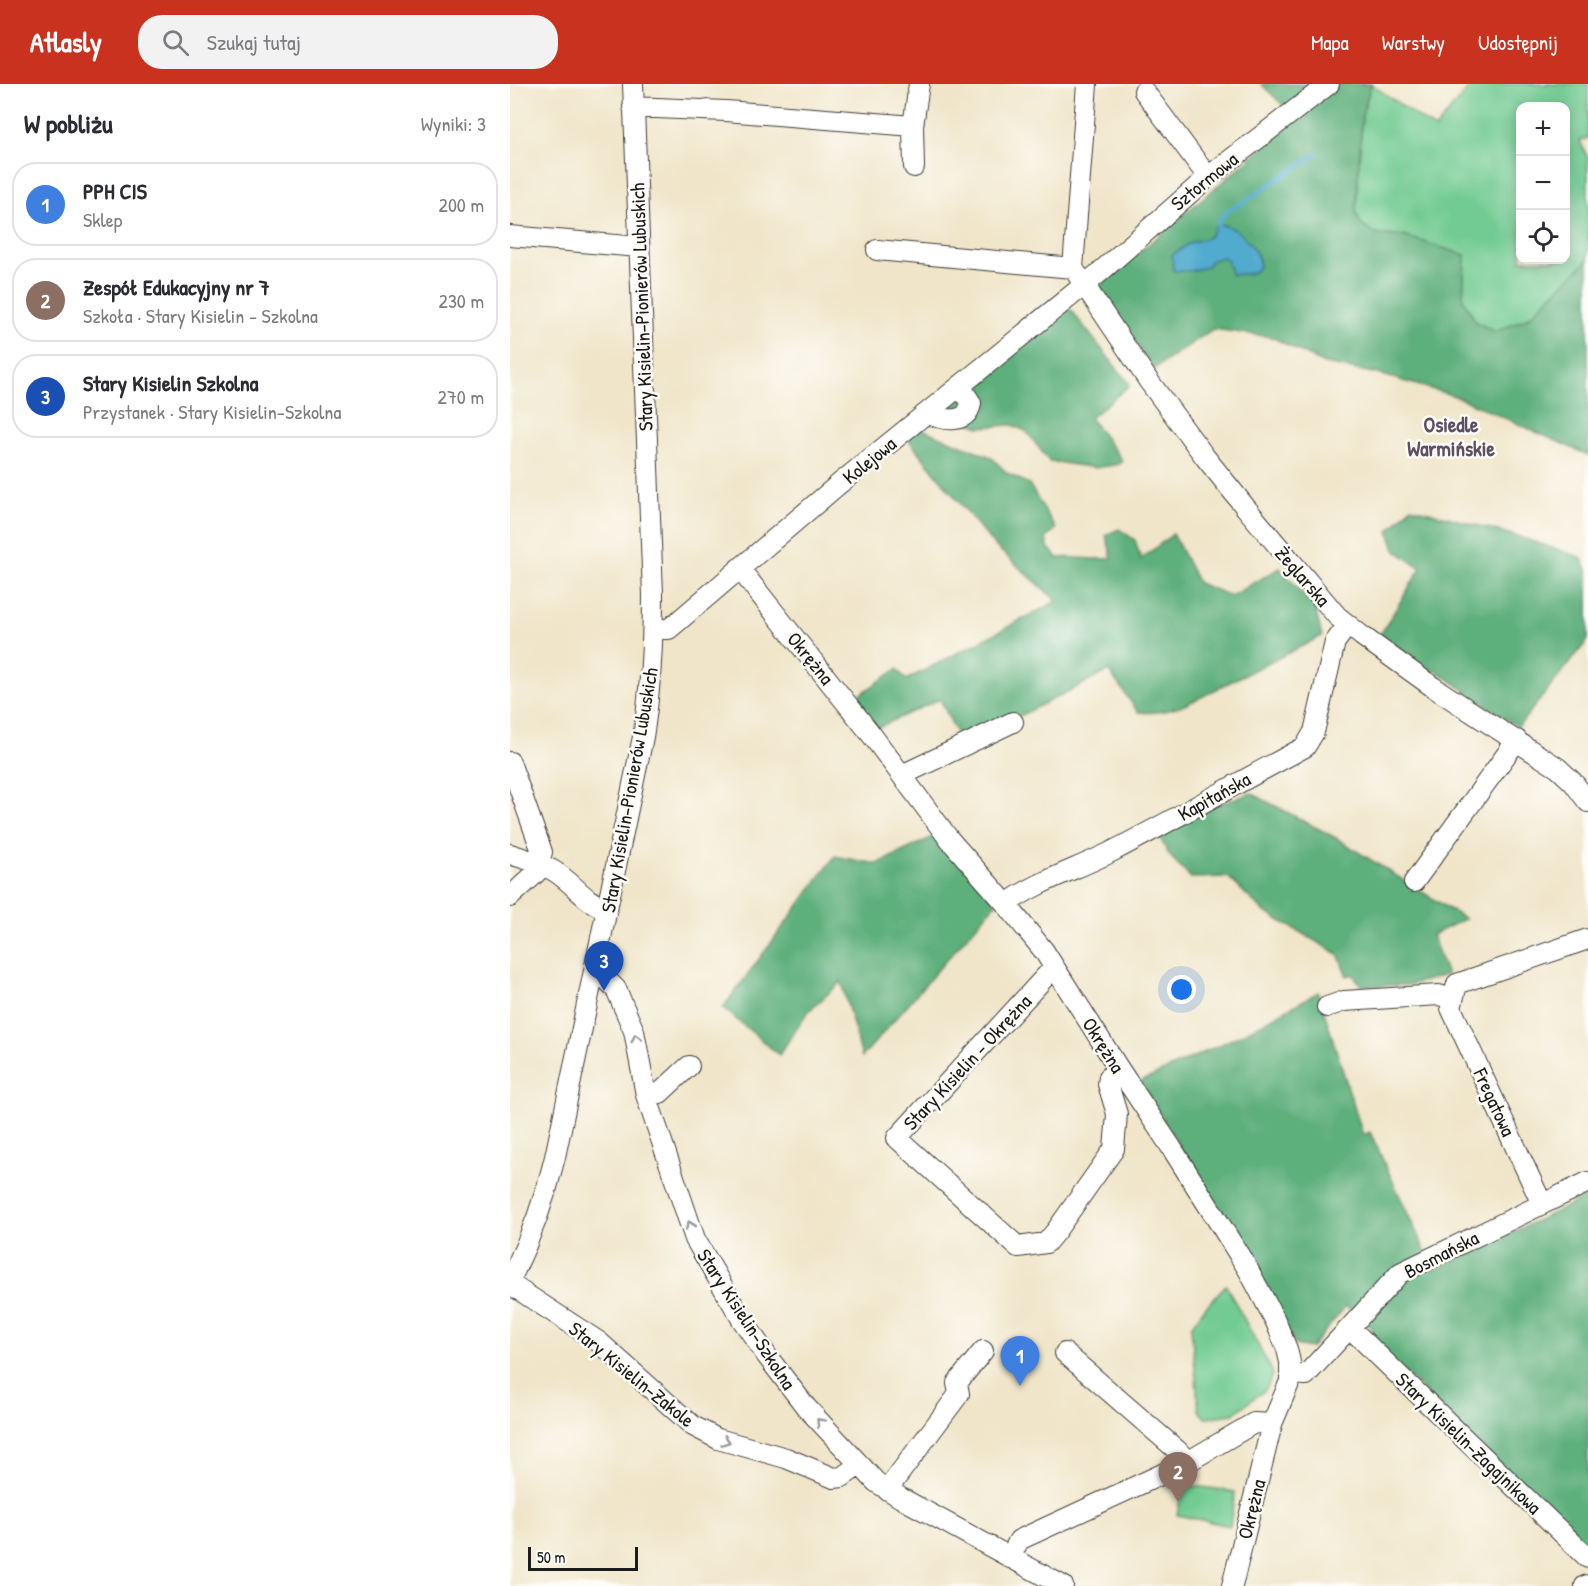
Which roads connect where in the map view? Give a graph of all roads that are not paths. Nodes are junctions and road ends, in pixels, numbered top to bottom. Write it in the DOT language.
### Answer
graph roads {
  1 [pos="633,84"];
  2 [pos="919,84"];
  3 [pos="1087,84"];
  4 [pos="1329,84"];
  5 [pos="1144,91"];
  6 [pos="633,107"];
  7 [pos="913,126"];
  8 [pos="914,167"];
  9 [pos="1208,177"];
  10 [pos="510,236"];
  11 [pos="639,247"];
  12 [pos="877,250"];
  13 [pos="1073,268"];
  14 [pos="1084,284"];
  15 [pos="738,568"];
  16 [pos="1348,625"];
  17 [pos="653,629"];
  18 [pos="1013,722"];
  19 [pos="1517,740"];
  20 [pos="510,762"];
  21 [pos="902,775"];
  22 [pos="1588,802"];
  23 [pos="510,854"];
  24 [pos="540,864"];
  25 [pos="1414,882"];
  26 [pos="510,897"];
  27 [pos="1006,904"];
  28 [pos="607,909"];
  29 [pos="1588,939"];
  30 [pos="1055,969"];
  31 [pos="594,974"];
  32 [pos="1452,999"];
  33 [pos="1327,1007"];
  34 [pos="689,1066"];
  35 [pos="1119,1069"];
  36 [pos="646,1095"];
  37 [pos="1588,1182"];
  38 [pos="1542,1203"];
  39 [pos="510,1282"];
  40 [pos="1350,1328"];
  41 [pos="983,1351"];
  42 [pos="1065,1353"];
  43 [pos="1291,1374"];
  44 [pos="1272,1424"];
  45 [pos="1187,1461"];
  46 [pos="859,1466"];
  47 [pos="887,1490"];
  48 [pos="1010,1558"];
  49 [pos="1588,1558"];
  50 [pos="1064,1586"];
  51 [pos="1232,1586"];
  1 -- 6 [label="street, Stary Kisielin-Pionierów Lubuskich"];
  2 -- 7 [label="street"];
  3 -- 13 [label="street"];
  4 -- 9 [label="street, Sztormowa"];
  5 -- 9 [label="street"];
  6 -- 7 [label="street"];
  6 -- 11 [label="street, Stary Kisielin-Pionierów Lubuskich"];
  7 -- 8 [label="street"];
  9 -- 14 [label="street, Sztormowa"];
  10 -- 11 [label="street"];
  11 -- 17 [label="street, Stary Kisielin-Pionierów Lubuskich"];
  12 -- 13 [label="street"];
  13 -- 14 [label="street, Żeglarska"];
  14 -- 15 [label="street, Kolejowa"];
  14 -- 16 [label="street, Żeglarska"];
  15 -- 17 [label="street, Kolejowa"];
  15 -- 21 [label="street, Okrężna"];
  16 -- 19 [label="street, Żeglarska"];
  16 -- 27 [label="street, Kapitańska"];
  17 -- 28 [label="street, Stary Kisielin-Pionierów Lubuskich"];
  18 -- 21 [label="street"];
  19 -- 22 [label="street, Żeglarska"];
  19 -- 25 [label="street"];
  20 -- 24 [label="street"];
  21 -- 27 [label="street, Okrężna"];
  23 -- 24 [label="street"];
  24 -- 26 [label="street"];
  24 -- 28 [label="street"];
  27 -- 30 [label="street, Okrężna"];
  28 -- 31 [label="street, Stary Kisielin-Pionierów Lubuskich"];
  29 -- 32 [label="street"];
  30 -- 35 [label="street, Okrężna"];
  30 -- 35 [label="street, Stary Kisielin - Okrężna"];
  36 -- 31 [label="street, Stary Kisielin-Szkolna, one-way"];
  31 -- 39 [label="street, Stary Kisielin-Pionierów Lubuskich"];
  32 -- 33 [label="street"];
  32 -- 38 [label="street, Fregatowa"];
  34 -- 36 [label="street"];
  35 -- 43 [label="street, Okrężna"];
  46 -- 36 [label="street, Stary Kisielin-Szkolna, one-way"];
  37 -- 38 [label="street, Bosmańska"];
  38 -- 40 [label="street, Bosmańska"];
  39 -- 46 [label="street, Stary Kisielin-Zakole, one-way"];
  40 -- 43 [label="street, Bosmańska"];
  40 -- 49 [label="street, Stary Kisielin-Zagajnikowa"];
  41 -- 47 [label="street"];
  42 -- 45 [label="street"];
  43 -- 44 [label="street, Okrężna"];
  44 -- 45 [label="street"];
  44 -- 51 [label="street, Okrężna"];
  45 -- 48 [label="street"];
  46 -- 47 [label="street, Stary Kisielin-Szkolna"];
  47 -- 48 [label="street, Stary Kisielin-Szkolna"];
  48 -- 50 [label="street, Stary Kisielin-Szkolna"];
}
